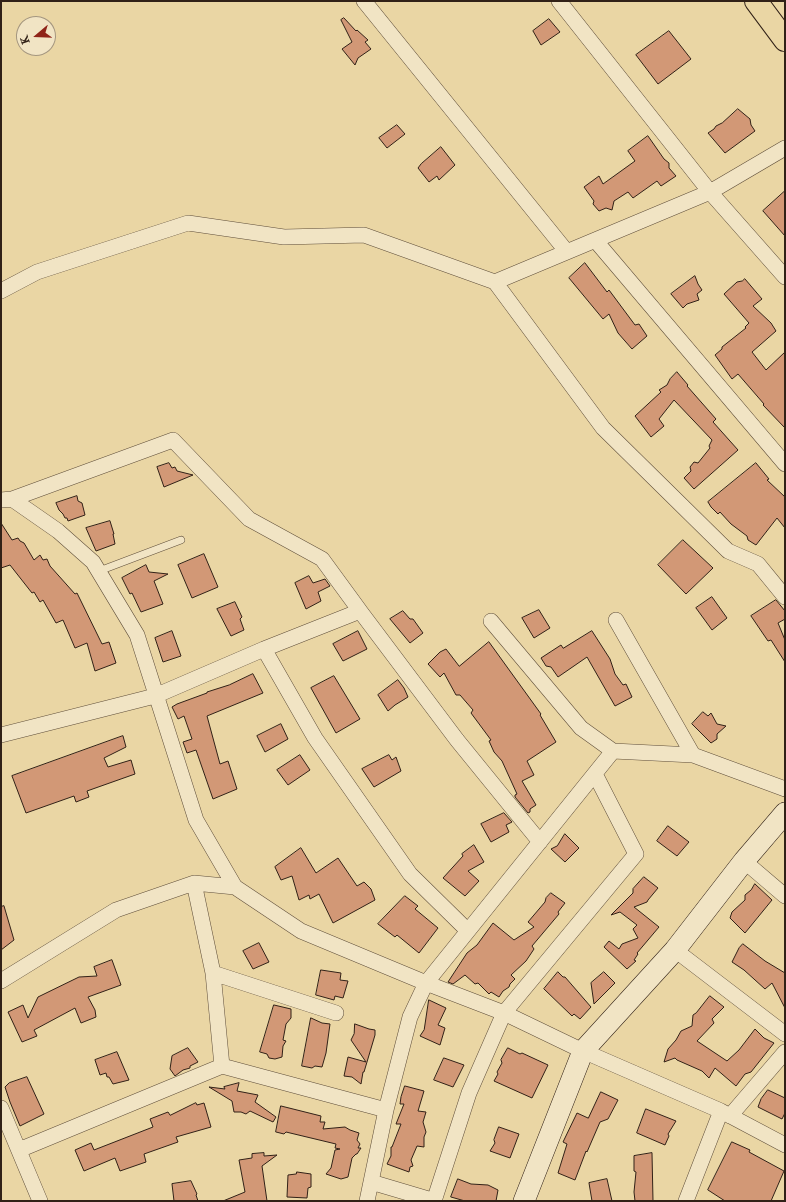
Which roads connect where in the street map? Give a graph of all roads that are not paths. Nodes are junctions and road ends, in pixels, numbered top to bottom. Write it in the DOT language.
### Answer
graph roads {
  1 [pos="364,1"];
  2 [pos="559,1"];
  3 [pos="756,1"];
  4 [pos="785,40"];
  5 [pos="785,148"];
  6 [pos="710,192"];
  7 [pos="595,240"];
  8 [pos="567,252"];
  9 [pos="785,277"];
  10 [pos="495,282"];
  11 [pos="1,290"];
  12 [pos="785,464"];
  13 [pos="6,499"];
  14 [pos="181,540"];
  15 [pos="99,571"];
  16 [pos="785,597"];
  17 [pos="360,611"];
  18 [pos="616,620"];
  19 [pos="492,621"];
  20 [pos="264,648"];
  21 [pos="156,696"];
  22 [pos="1,735"];
  23 [pos="613,751"];
  24 [pos="693,755"];
  25 [pos="595,774"];
  26 [pos="785,789"];
  27 [pos="785,813"];
  28 [pos="540,842"];
  29 [pos="744,861"];
  30 [pos="194,883"];
  31 [pos="235,887"];
  32 [pos="785,896"];
  33 [pos="468,931"];
  34 [pos="675,950"];
  35 [pos="213,973"];
  36 [pos="1,981"];
  37 [pos="426,983"];
  38 [pos="336,1013"];
  39 [pos="504,1014"];
  40 [pos="785,1034"];
  41 [pos="583,1051"];
  42 [pos="785,1052"];
  43 [pos="222,1066"];
  44 [pos="1,1108"];
  45 [pos="386,1110"];
  46 [pos="726,1114"];
  47 [pos="785,1144"];
  48 [pos="19,1150"];
  49 [pos="371,1182"];
  50 [pos="691,1199"];
  51 [pos="40,1201"];
  52 [pos="366,1201"];
  53 [pos="434,1201"];
  54 [pos="524,1201"];
  1 -- 8 [label="street"];
  2 -- 6 [label="street"];
  3 -- 4 [label="main road"];
  5 -- 6 [label="street"];
  6 -- 7 [label="street"];
  6 -- 9 [label="street"];
  7 -- 8 [label="street"];
  7 -- 12 [label="street"];
  8 -- 10 [label="street"];
  10 -- 11 [label="street"];
  10 -- 16 [label="street"];
  13 -- 15 [label="street"];
  13 -- 17 [label="street"];
  14 -- 15 [label="lane"];
  15 -- 21 [label="street"];
  17 -- 20 [label="street"];
  17 -- 28 [label="street"];
  18 -- 24 [label="street"];
  19 -- 23 [label="street"];
  20 -- 21 [label="street"];
  20 -- 33 [label="street"];
  21 -- 22 [label="street"];
  21 -- 31 [label="street"];
  23 -- 24 [label="street"];
  23 -- 25 [label="street"];
  24 -- 26 [label="street"];
  25 -- 28 [label="street"];
  25 -- 39 [label="street"];
  27 -- 29 [label="street"];
  28 -- 33 [label="street"];
  29 -- 32 [label="street"];
  29 -- 34 [label="street"];
  30 -- 31 [label="street"];
  30 -- 35 [label="street"];
  30 -- 36 [label="street"];
  31 -- 37 [label="street"];
  33 -- 37 [label="street"];
  34 -- 40 [label="street"];
  34 -- 41 [label="street"];
  35 -- 38 [label="street"];
  35 -- 43 [label="street"];
  37 -- 39 [label="street"];
  37 -- 45 [label="street"];
  39 -- 41 [label="street"];
  39 -- 53 [label="street"];
  41 -- 46 [label="street"];
  41 -- 54 [label="street"];
  42 -- 46 [label="street"];
  43 -- 45 [label="street"];
  43 -- 48 [label="street"];
  44 -- 48 [label="street"];
  45 -- 49 [label="street"];
  46 -- 47 [label="street"];
  46 -- 50 [label="street"];
  48 -- 51 [label="street"];
  49 -- 52 [label="street"];
  49 -- 53 [label="street"];
}
